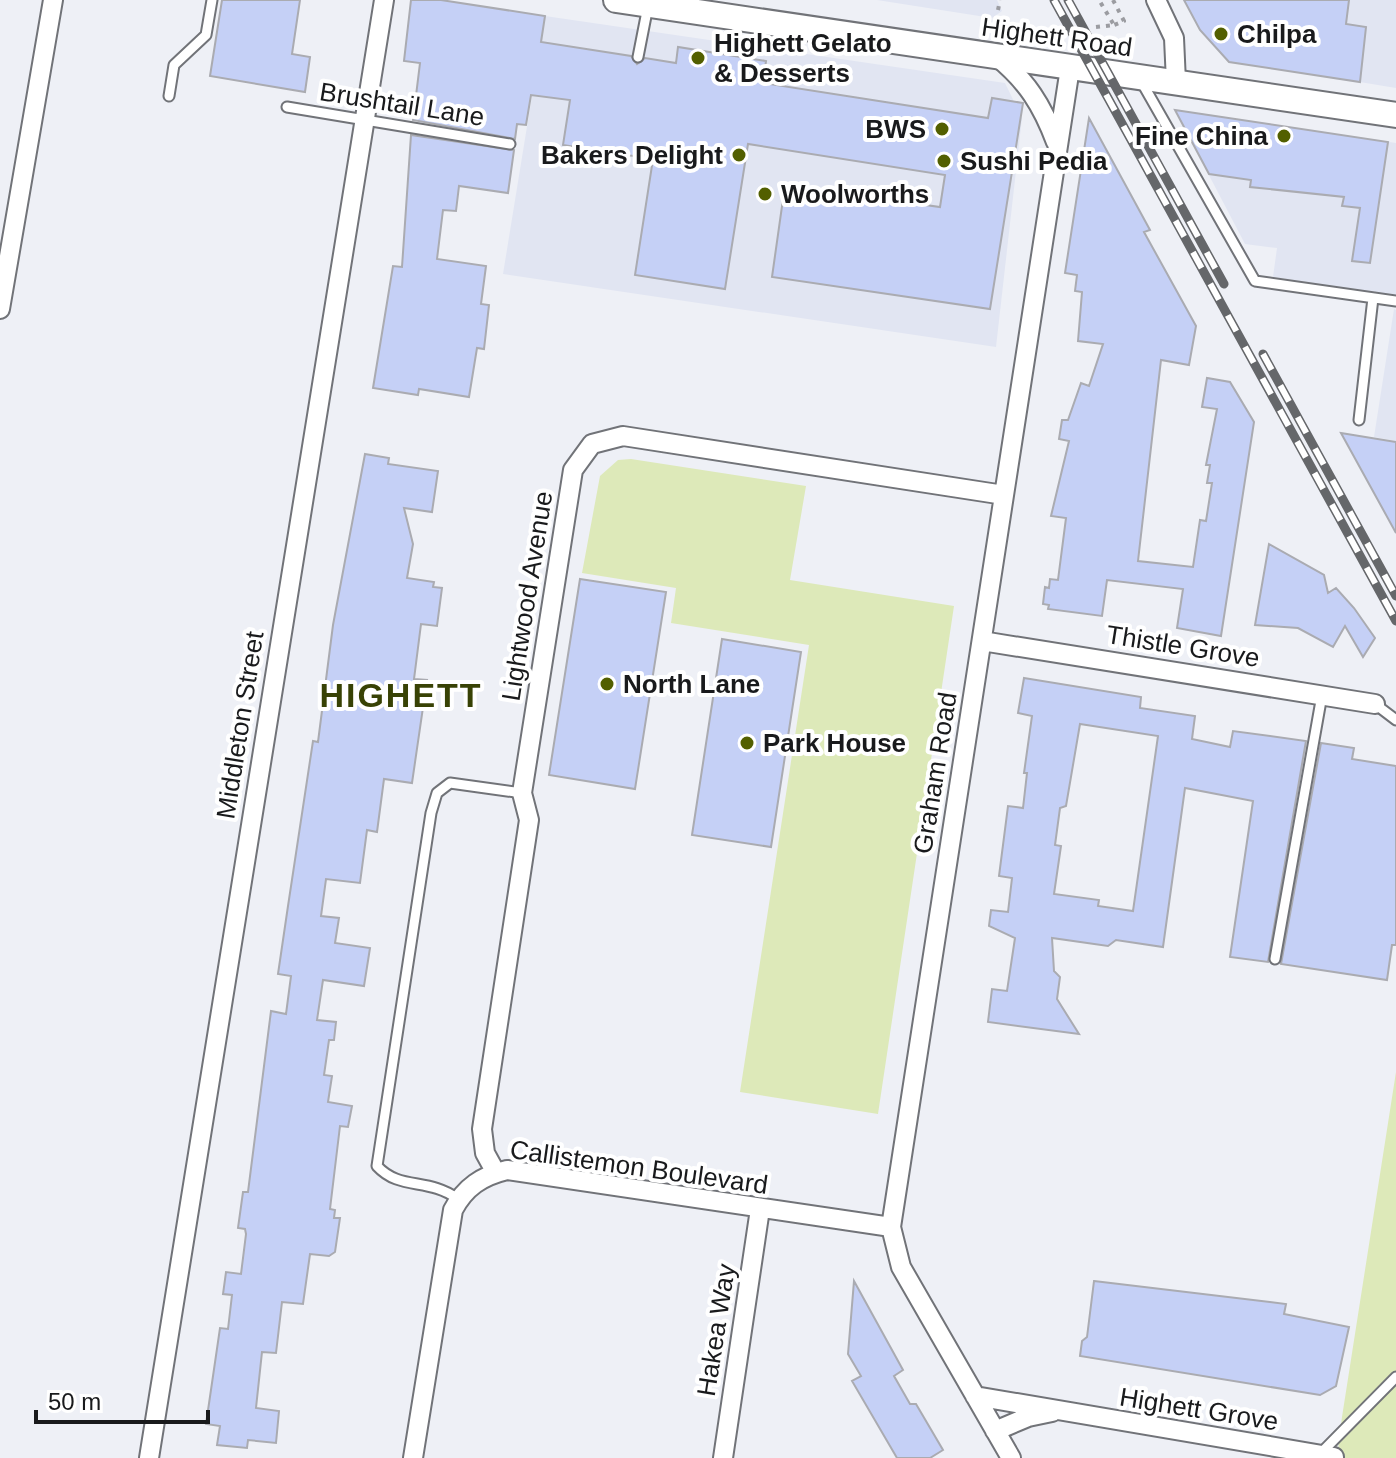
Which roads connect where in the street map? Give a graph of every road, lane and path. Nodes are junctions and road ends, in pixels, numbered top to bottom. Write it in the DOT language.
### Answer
graph roads {
  1 [pos="53,0"];
  2 [pos="212,0"];
  3 [pos="384,0"];
  4 [pos="616,0"];
  5 [pos="1002,0"];
  6 [pos="1099,0"];
  7 [pos="1113,0"];
  8 [pos="1156,0"];
  9 [pos="648,3"];
  10 [pos="998,10"];
  11 [pos="1114,25"];
  12 [pos="1096,27"];
  13 [pos="996,56"];
  14 [pos="638,57"];
  15 [pos="1070,68"];
  16 [pos="1139,77"];
  17 [pos="1176,82"];
  18 [pos="169,96"];
  19 [pos="287,107"];
  20 [pos="1396,115"];
  21 [pos="364,120"];
  22 [pos="510,144"];
  23 [pos="1057,144"];
  24 [pos="1373,298"];
  25 [pos="1396,301"];
  26 [pos="0,309"];
  27 [pos="1359,420"];
  28 [pos="1004,495"];
  29 [pos="982,641"];
  30 [pos="1322,695"];
  31 [pos="1375,704"];
  32 [pos="1396,720"];
  33 [pos="522,793"];
  34 [pos="1275,959"];
  35 [pos="496,1173"];
  36 [pos="458,1199"];
  37 [pos="760,1209"];
  38 [pos="891,1227"];
  39 [pos="1396,1377"];
  40 [pos="975,1396"];
  41 [pos="1055,1412"];
  42 [pos="995,1431"];
  43 [pos="1327,1456"];
  44 [pos="149,1458"];
  45 [pos="413,1458"];
  46 [pos="723,1458"];
  47 [pos="1011,1458"];
  1 -- 26 [label="street"];
  2 -- 18 [label="lane"];
  3 -- 21 [label="street, Middleton Street"];
  4 -- 9 [label="street, Highett Road"];
  5 -- 10 [label="path"];
  6 -- 11 [label="path"];
  7 -- 11 [label="path"];
  8 -- 17 [label="street"];
  9 -- 13 [label="street, Highett Road"];
  9 -- 14 [label="lane"];
  11 -- 12 [label="path"];
  13 -- 15 [label="street, Highett Road"];
  13 -- 23 [label="street"];
  15 -- 16 [label="street, Highett Road"];
  15 -- 23 [label="street, Graham Road"];
  16 -- 17 [label="street, Highett Road"];
  16 -- 24 [label="lane"];
  17 -- 20 [label="street, Highett Road"];
  19 -- 21 [label="lane, Brushtail Lane"];
  21 -- 22 [label="lane, Brushtail Lane"];
  21 -- 44 [label="street, Middleton Street"];
  23 -- 28 [label="street, Graham Road"];
  24 -- 25 [label="lane"];
  24 -- 27 [label="lane"];
  28 -- 29 [label="street, Graham Road"];
  28 -- 33 [label="street, Lightwood Avenue"];
  29 -- 30 [label="street, Thistle Grove"];
  29 -- 38 [label="street, Graham Road"];
  30 -- 31 [label="street, Thistle Grove"];
  30 -- 34 [label="lane"];
  31 -- 32 [label="lane"];
  33 -- 35 [label="street, Lightwood Avenue"];
  33 -- 36 [label="lane"];
  35 -- 36 [label="street, Callistemon Boulevard"];
  35 -- 37 [label="street, Callistemon Boulevard"];
  36 -- 45 [label="street"];
  37 -- 38 [label="street, Callistemon Boulevard"];
  37 -- 46 [label="street, Hakea Way"];
  38 -- 40 [label="street, Graham Road"];
  39 -- 43 [label="lane"];
  40 -- 41 [label="street, Highett Grove"];
  40 -- 42 [label="street, Graham Road"];
  41 -- 42 [label="street, Highett Grove"];
  41 -- 43 [label="street, Highett Grove"];
  42 -- 47 [label="street, Graham Road"];
}
